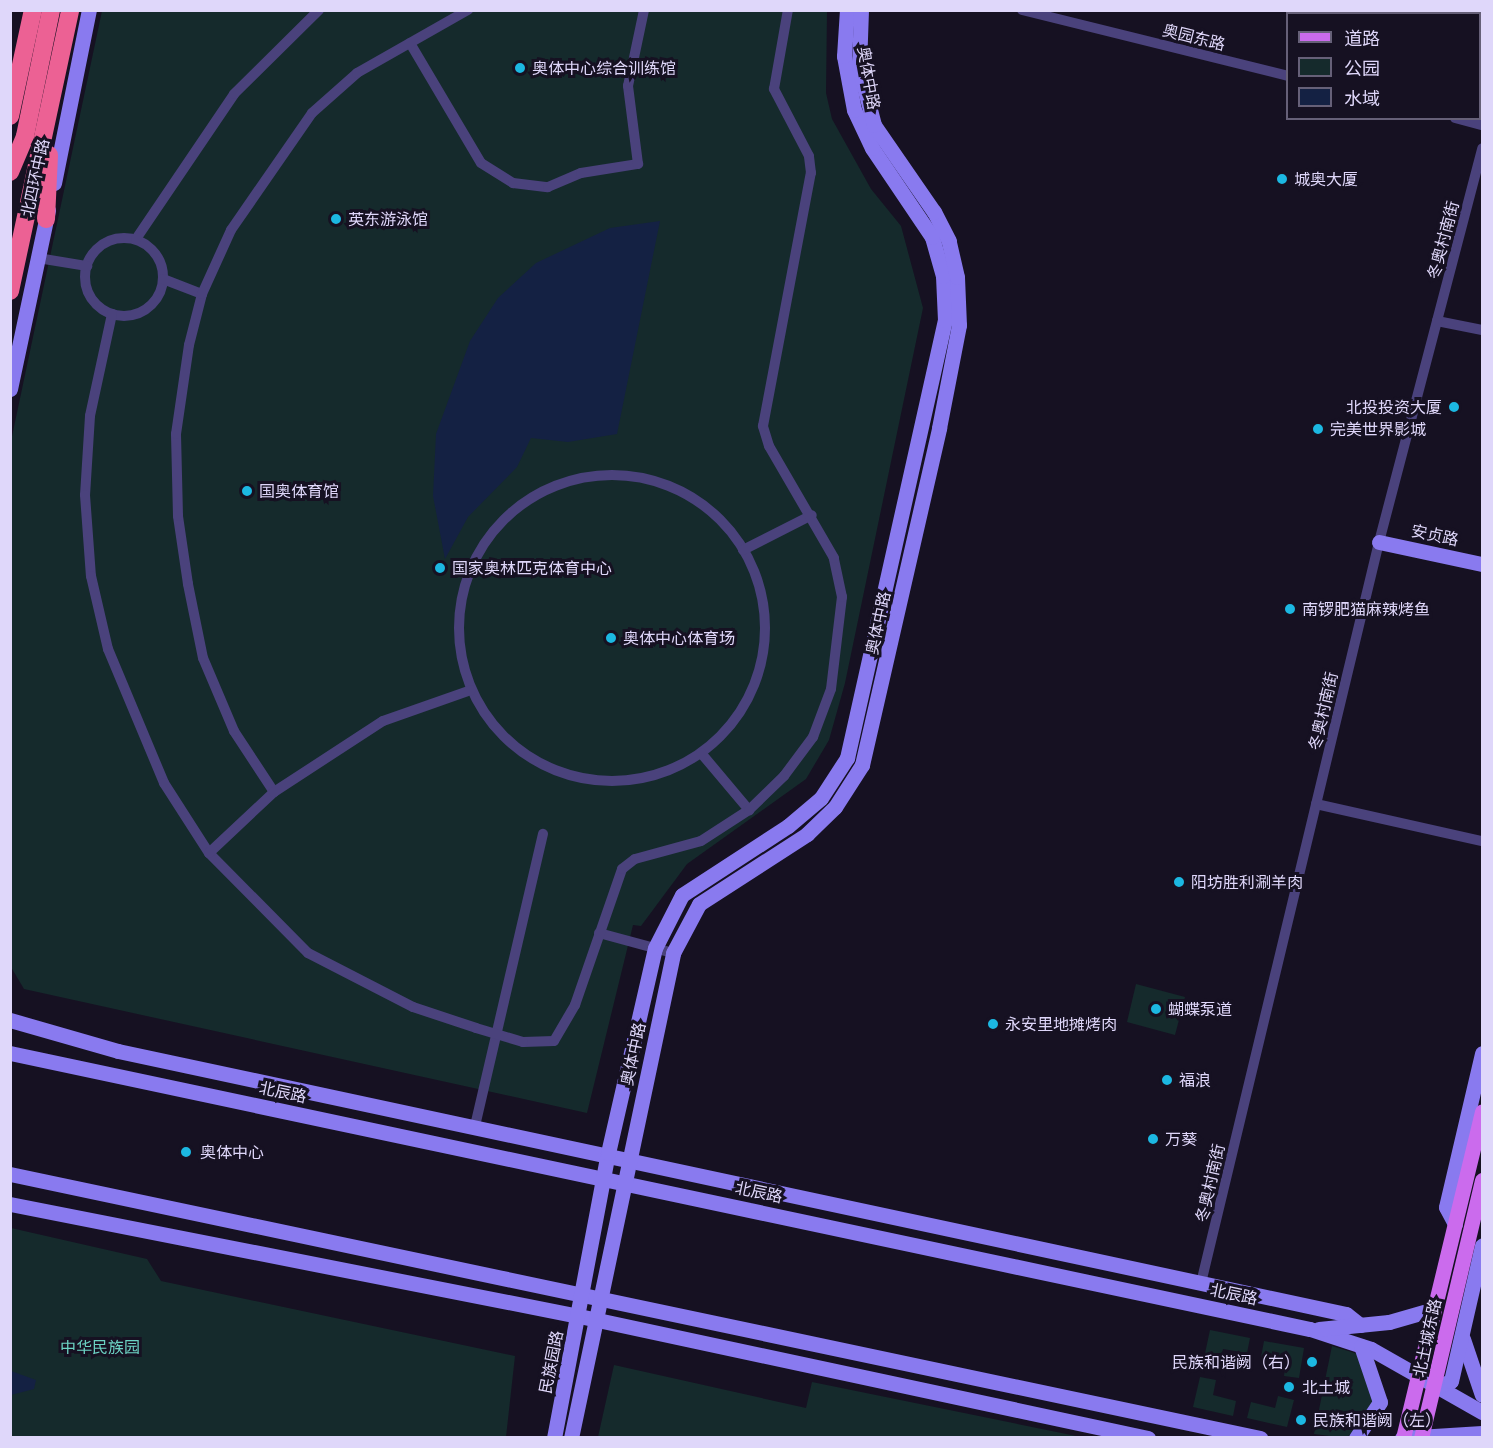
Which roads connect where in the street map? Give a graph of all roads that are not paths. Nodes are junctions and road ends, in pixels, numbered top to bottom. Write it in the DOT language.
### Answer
graph roads {
  1 [pos="33,10"];
  2 [pos="51,10"];
  3 [pos="70,10"];
  4 [pos="89,10"];
  5 [pos="319,10"];
  6 [pos="468,10"];
  7 [pos="644,10"];
  8 [pos="788,10"];
  9 [pos="847,10"];
  10 [pos="861,10"];
  11 [pos="1022,10"];
  12 [pos="410,43"];
  13 [pos="22,60"];
  14 [pos="1286,76"];
  15 [pos="10,92"];
  16 [pos="51,105"];
  17 [pos="10,116"];
  18 [pos="1463,120"];
  19 [pos="1482,125"];
  20 [pos="1482,148"];
  21 [pos="10,172"];
  22 [pos="46,219"];
  23 [pos="136,239"];
  24 [pos="38,258"];
  25 [pos="87,266"];
  26 [pos="163,279"];
  27 [pos="10,291"];
  28 [pos="202,294"];
  29 [pos="112,314"];
  30 [pos="1437,321"];
  31 [pos="1482,330"];
  32 [pos="10,389"];
  33 [pos="812,515"];
  34 [pos="1379,542"];
  35 [pos="744,550"];
  36 [pos="1482,564"];
  37 [pos="471,690"];
  38 [pos="701,753"];
  39 [pos="274,792"];
  40 [pos="1316,804"];
  41 [pos="749,810"];
  42 [pos="543,834"];
  43 [pos="1482,841"];
  44 [pos="209,853"];
  45 [pos="599,933"];
  46 [pos="655,948"];
  47 [pos="673,953"];
  48 [pos="10,1020"];
  49 [pos="10,1053"];
  50 [pos="1482,1057"];
  51 [pos="1482,1111"];
  52 [pos="475,1126"];
  53 [pos="608,1153"];
  54 [pos="629,1157"];
  55 [pos="10,1174"];
  56 [pos="605,1178"];
  57 [pos="1482,1180"];
  58 [pos="623,1181"];
  59 [pos="10,1204"];
  60 [pos="1455,1224"];
  61 [pos="1482,1246"];
  62 [pos="1202,1282"];
  63 [pos="581,1294"];
  64 [pos="599,1298"];
  65 [pos="1434,1309"];
  66 [pos="1452,1309"];
  67 [pos="579,1316"];
  68 [pos="595,1320"];
  69 [pos="1360,1325"];
  70 [pos="1312,1330"];
  71 [pos="1462,1335"];
  72 [pos="1361,1346"];
  73 [pos="1417,1378"];
  74 [pos="1433,1388"];
  75 [pos="1482,1395"];
  76 [pos="1482,1412"];
  77 [pos="1482,1433"];
  78 [pos="1421,1436"];
  79 [pos="554,1437"];
  80 [pos="571,1437"];
  81 [pos="1148,1437"];
  82 [pos="1260,1437"];
  83 [pos="1356,1437"];
  84 [pos="1403,1437"];
  1 -- 13 [label="highway"];
  2 -- 21 [label="highway"];
  3 -- 16 [label="highway, 北四环中路"];
  4 -- 22 [label="main road, 北四环中路"];
  5 -- 23 [label="street"];
  6 -- 12 [label="street"];
  7 -- 12 [label="street"];
  8 -- 33 [label="street"];
  9 -- 46 [label="main road, 奥体中路"];
  10 -- 47 [label="main road, 奥体中路"];
  11 -- 14 [label="street, 奥园东路"];
  12 -- 28 [label="street"];
  13 -- 15 [label="highway"];
  13 -- 17 [label="highway"];
  16 -- 22 [label="highway"];
  16 -- 27 [label="highway, 北四环中路"];
  18 -- 19 [label="street"];
  20 -- 30 [label="street, 冬奥村南街"];
  22 -- 24 [label="main road, 北四环中路"];
  23 -- 25 [label="street"];
  23 -- 26 [label="street"];
  24 -- 25 [label="street"];
  24 -- 32 [label="main road, 北四环中路"];
  25 -- 29 [label="street"];
  26 -- 28 [label="street"];
  26 -- 29 [label="street"];
  28 -- 39 [label="street"];
  29 -- 44 [label="street"];
  30 -- 31 [label="street"];
  30 -- 34 [label="street, 冬奥村南街"];
  33 -- 35 [label="street"];
  33 -- 41 [label="street"];
  34 -- 36 [label="main road, 安贞路"];
  34 -- 40 [label="street, 冬奥村南街"];
  35 -- 37 [label="street"];
  35 -- 38 [label="street"];
  37 -- 38 [label="street"];
  37 -- 39 [label="street"];
  38 -- 41 [label="street"];
  39 -- 44 [label="street"];
  40 -- 43 [label="street"];
  40 -- 62 [label="street, 冬奥村南街"];
  41 -- 45 [label="street"];
  42 -- 52 [label="street"];
  44 -- 45 [label="street, bridge"];
  45 -- 46 [label="street"];
  46 -- 47 [label="street"];
  46 -- 53 [label="main road, 奥体中路"];
  47 -- 54 [label="main road, 奥体中路"];
  48 -- 52 [label="main road, 北辰路"];
  49 -- 56 [label="main road, 北辰路"];
  50 -- 60 [label="main road, 北土城东路"];
  51 -- 60 [label="main road, 北土城东路"];
  52 -- 53 [label="main road, 北辰路"];
  53 -- 54 [label="main road, 北辰路"];
  53 -- 56 [label="main road, 奥体中路"];
  54 -- 58 [label="main road, 奥体中路"];
  54 -- 62 [label="main road, 北辰路"];
  55 -- 63 [label="main road"];
  56 -- 58 [label="main road, 北辰路"];
  56 -- 63 [label="main road, 民族园路"];
  57 -- 66 [label="main road, 北土城东路"];
  58 -- 64 [label="main road, 奥体中路"];
  58 -- 70 [label="main road, 北辰路"];
  59 -- 67 [label="main road"];
  60 -- 65 [label="main road, 北土城东路"];
  61 -- 71 [label="main road, 北土城东路"];
  62 -- 69 [label="main road, 北辰路"];
  63 -- 64 [label="main road"];
  63 -- 67 [label="main road, 民族园路"];
  64 -- 68 [label="main road, 民族园路"];
  64 -- 82 [label="main road"];
  65 -- 69 [label="main road"];
  65 -- 73 [label="main road, 北土城东路"];
  66 -- 71 [label="main road"];
  66 -- 74 [label="main road, 北土城东路"];
  67 -- 68 [label="main road"];
  67 -- 79 [label="main road, 民族园路"];
  68 -- 80 [label="main road, 民族园路"];
  68 -- 81 [label="main road"];
  69 -- 70 [label="main road"];
  70 -- 72 [label="main road, 北辰路"];
  71 -- 74 [label="main road, 北土城东路"];
  71 -- 75 [label="main road"];
  72 -- 73 [label="main road, 北辰路"];
  72 -- 83 [label="main road"];
  73 -- 74 [label="main road, 北辰路"];
  73 -- 84 [label="main road, 北土城东路"];
  74 -- 76 [label="main road, 北辰路"];
  74 -- 78 [label="main road"];
  77 -- 78 [label="main road"];
  78 -- 84 [label="main road"];
}
